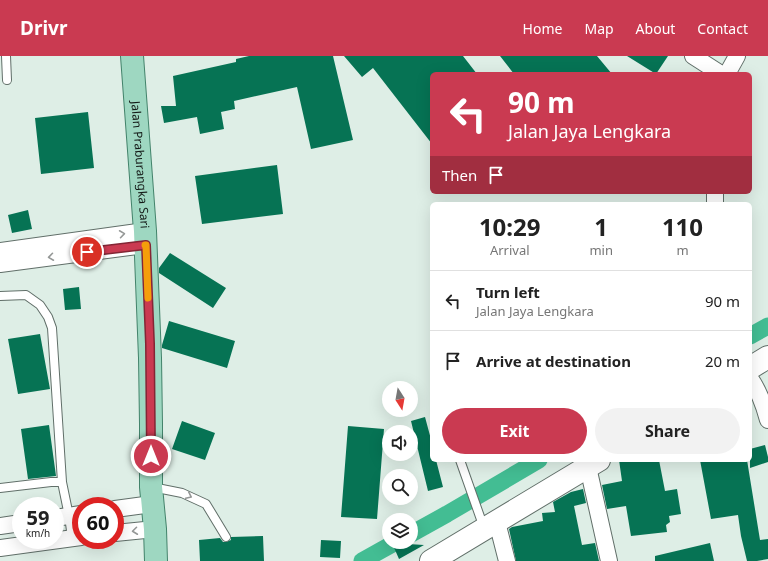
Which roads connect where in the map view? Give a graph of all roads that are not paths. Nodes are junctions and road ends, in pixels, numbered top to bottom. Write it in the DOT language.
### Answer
graph roads {
  1 [pos="6,56"];
  2 [pos="132,56"];
  3 [pos="693,56"];
  4 [pos="737,56"];
  5 [pos="718,72"];
  6 [pos="728,72"];
  7 [pos="7,80"];
  8 [pos="145,238"];
  9 [pos="0,251"];
  10 [pos="0,264"];
  11 [pos="0,296"];
  12 [pos="768,357"];
  13 [pos="752,367"];
  14 [pos="752,381"];
  15 [pos="768,420"];
  16 [pos="461,462"];
  17 [pos="594,463"];
  18 [pos="62,482"];
  19 [pos="0,488"];
  20 [pos="152,495"];
  21 [pos="124,506"];
  22 [pos="68,516"];
  23 [pos="487,522"];
  24 [pos="12,524"];
  25 [pos="0,526"];
  26 [pos="72,527"];
  27 [pos="155,529"];
  28 [pos="124,532"];
  29 [pos="226,537"];
  30 [pos="72,539"];
  31 [pos="0,548"];
  32 [pos="156,561"];
  33 [pos="431,561"];
  34 [pos="507,561"];
  35 [pos="609,561"];
  1 -- 7 [label="lane"];
  2 -- 8 [label="main road, Jalan Praburangka Sari"];
  3 -- 5 [label="street"];
  4 -- 6 [label="street"];
  9 -- 8 [label="street, one-way"];
  8 -- 10 [label="street, one-way"];
  8 -- 20 [label="main road, Jalan Praburangka Sari"];
  11 -- 18 [label="lane"];
  12 -- 13 [label="street"];
  14 -- 15 [label="street"];
  16 -- 23 [label="lane"];
  17 -- 23 [label="street"];
  17 -- 35 [label="street"];
  18 -- 19 [label="lane"];
  18 -- 22 [label="lane"];
  20 -- 21 [label="street"];
  20 -- 27 [label="main road, Jalan Praburangka Sari"];
  20 -- 29 [label="lane, one-way"];
  22 -- 26 [label="lane"];
  23 -- 33 [label="street"];
  23 -- 34 [label="street"];
  24 -- 25 [label="street"];
  27 -- 28 [label="street, one-way"];
  27 -- 32 [label="main road, Jalan Praburangka Sari"];
  30 -- 31 [label="street"];
}
